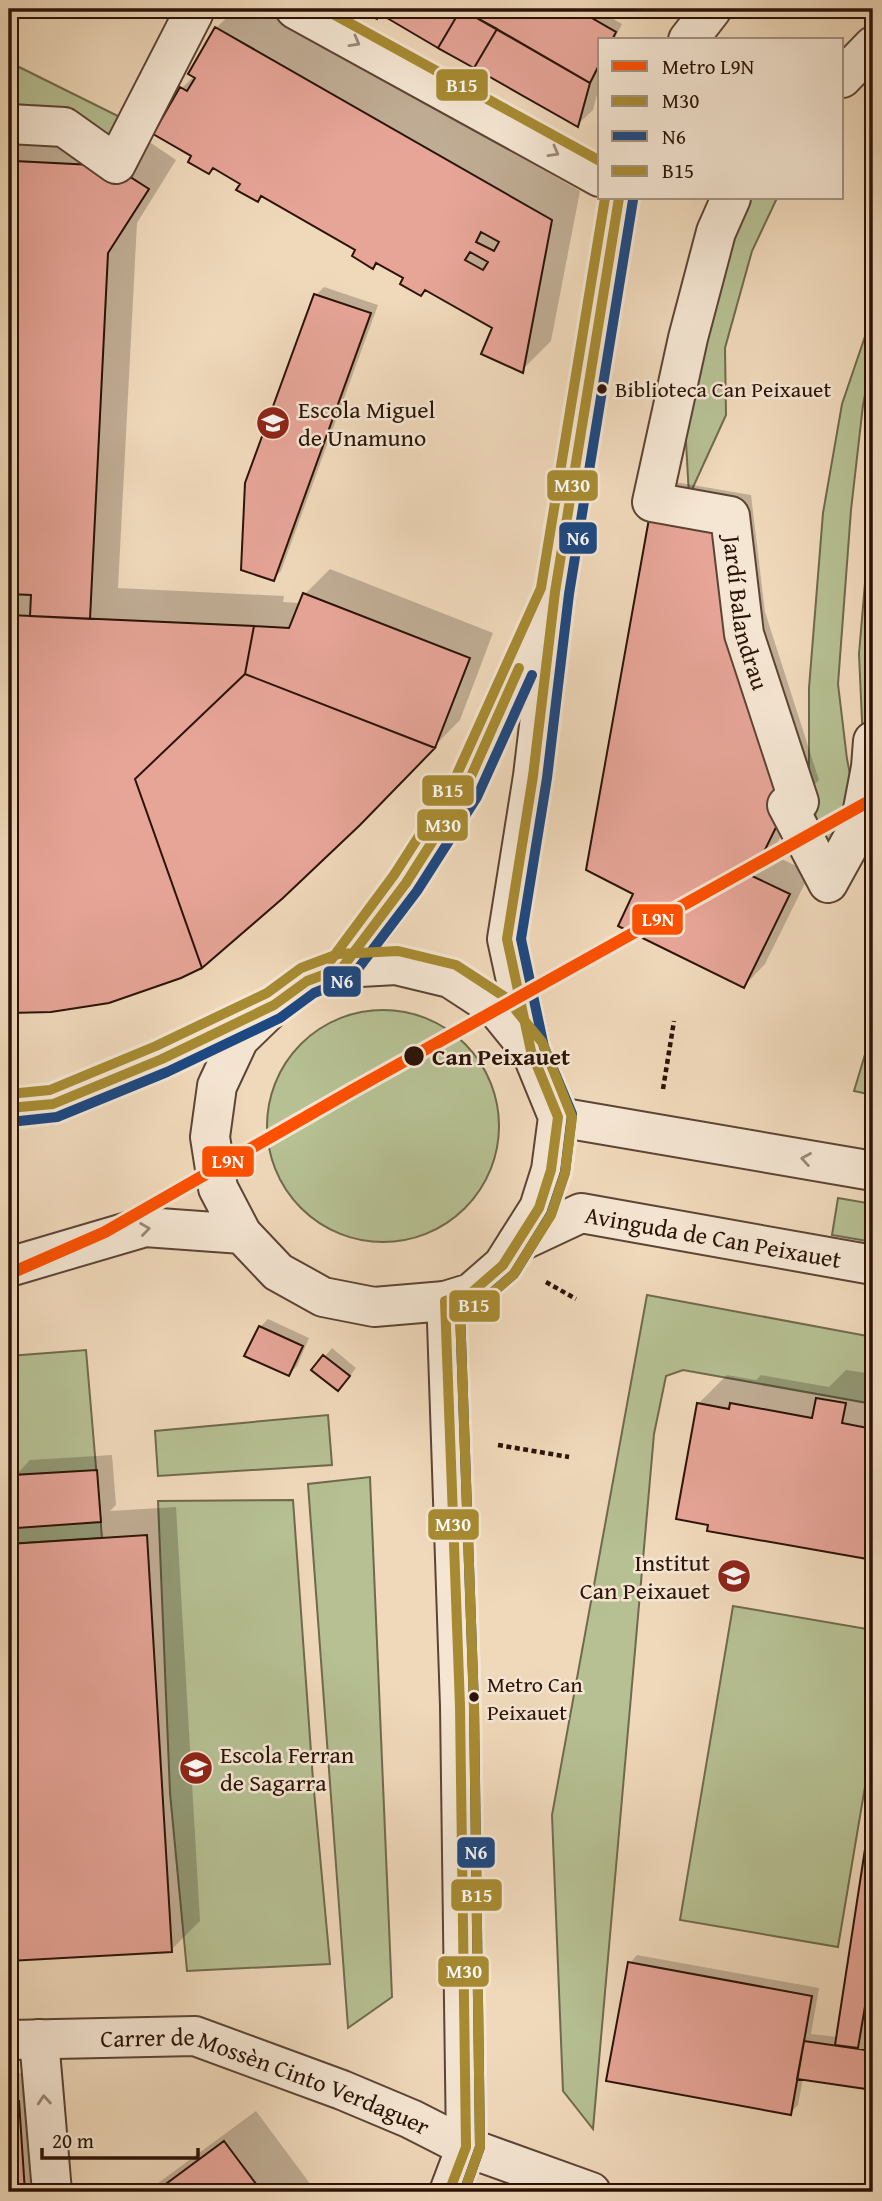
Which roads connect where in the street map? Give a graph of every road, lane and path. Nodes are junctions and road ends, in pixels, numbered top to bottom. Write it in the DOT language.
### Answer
graph roads {
  1 [pos="185,9"];
  2 [pos="295,9"];
  3 [pos="712,9"];
  4 [pos="690,38"];
  5 [pos="873,46"];
  6 [pos="844,76"];
  7 [pos="9,124"];
  8 [pos="598,176"];
  9 [pos="618,200"];
  10 [pos="730,200"];
  11 [pos="555,592"];
  12 [pos="873,741"];
  13 [pos="342,968"];
  14 [pos="274,1005"];
  15 [pos="674,1021"];
  16 [pos="531,1051"];
  17 [pos="9,1108"];
  18 [pos="558,1117"];
  19 [pos="655,1133"];
  20 [pos="873,1171"];
  21 [pos="242,1234"];
  22 [pos="517,1243"];
  23 [pos="873,1265"];
  24 [pos="9,1267"];
  25 [pos="444,1301"];
  26 [pos="450,1437"];
  27 [pos="569,1457"];
  28 [pos="24,2040"];
  29 [pos="466,2147"];
  30 [pos="52,2192"];
  31 [pos="449,2192"];
  32 [pos="591,2192"];
  1 -- 7 [label="street"];
  2 -- 8 [label="street, one-way"];
  3 -- 4 [label="street"];
  5 -- 6 [label="street"];
  9 -- 11 [label="street"];
  10 -- 12 [label="street, Jardí Balandrau"];
  11 -- 13 [label="street"];
  11 -- 16 [label="street"];
  13 -- 14 [label="street"];
  13 -- 16 [label="street"];
  14 -- 17 [label="street"];
  14 -- 21 [label="street"];
  15 -- 19 [label="path"];
  16 -- 18 [label="street"];
  18 -- 19 [label="street"];
  18 -- 22 [label="street"];
  20 -- 19 [label="street, one-way"];
  24 -- 21 [label="street, one-way"];
  21 -- 25 [label="street"];
  22 -- 23 [label="street, Avinguda de Can Peixauet"];
  22 -- 25 [label="street"];
  25 -- 26 [label="street"];
  26 -- 27 [label="path"];
  26 -- 29 [label="street"];
  28 -- 29 [label="street, Carrer de Mossèn Cinto Verdaguer"];
  30 -- 28 [label="street, one-way"];
  29 -- 31 [label="street"];
  29 -- 32 [label="street, Carrer de Mossèn Cinto Verdaguer"];
}
